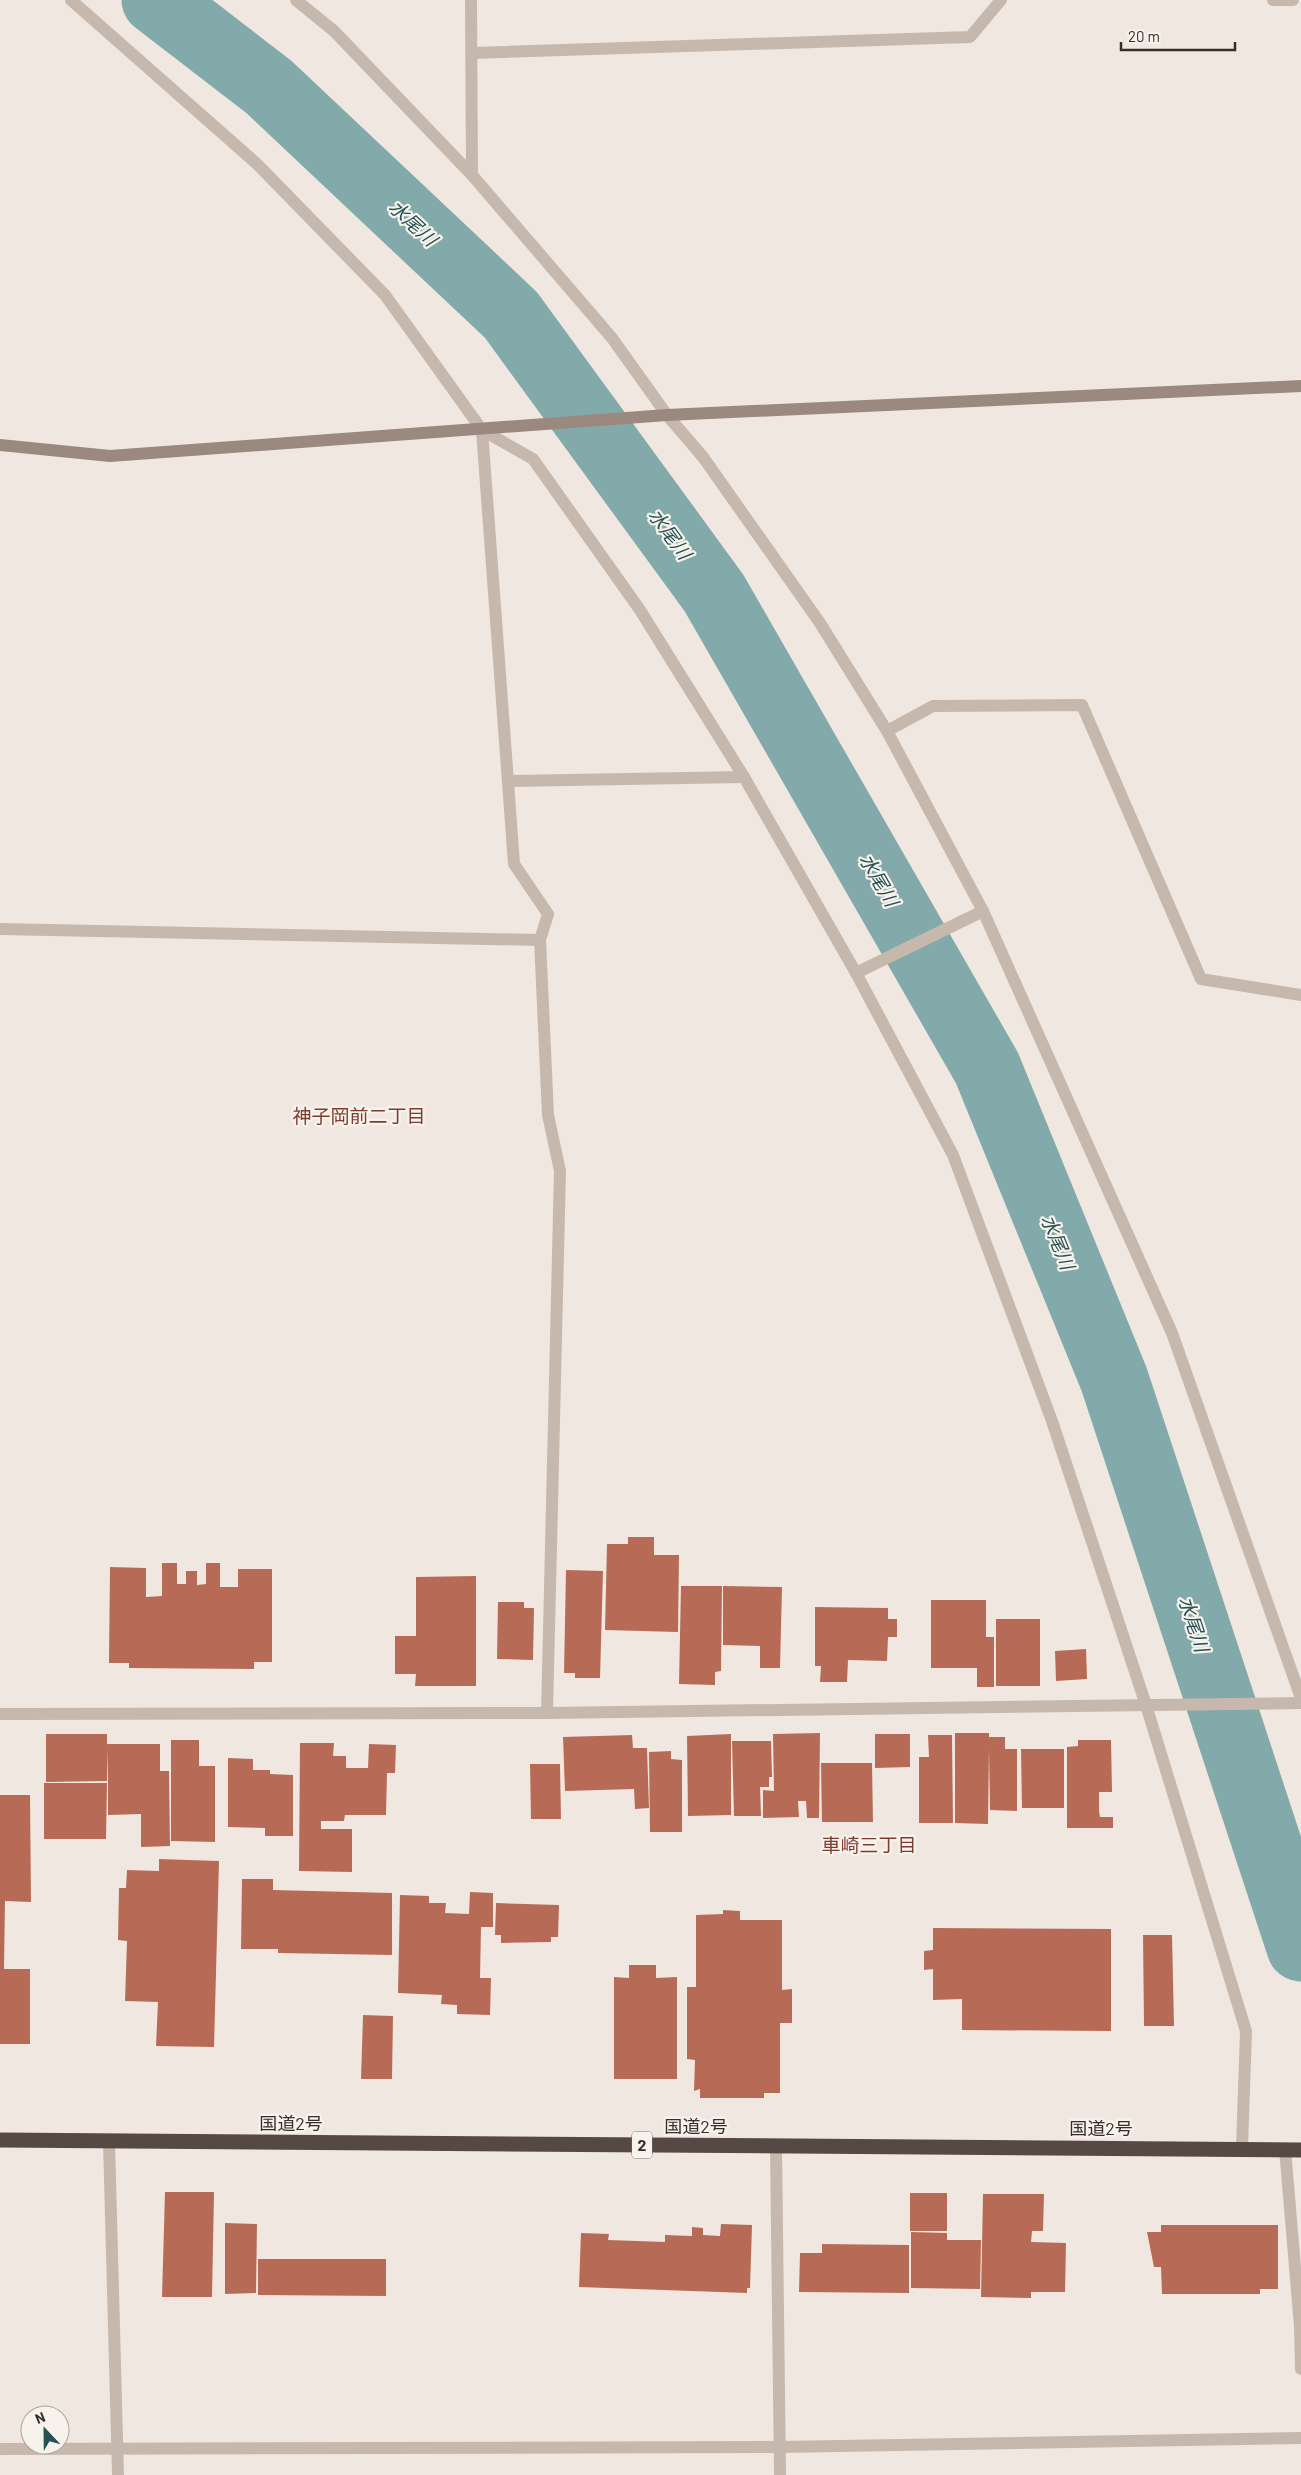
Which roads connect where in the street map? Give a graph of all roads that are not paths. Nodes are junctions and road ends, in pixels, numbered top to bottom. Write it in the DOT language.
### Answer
graph roads {
  1 [pos="71,0"];
  2 [pos="296,0"];
  3 [pos="471,0"];
  4 [pos="1001,0"];
  5 [pos="1273,0"];
  6 [pos="1293,0"];
  7 [pos="472,53"];
  8 [pos="472,175"];
  9 [pos="1301,386"];
  10 [pos="667,415"];
  11 [pos="482,430"];
  12 [pos="0,445"];
  13 [pos="887,731"];
  14 [pos="744,777"];
  15 [pos="510,781"];
  16 [pos="983,911"];
  17 [pos="0,929"];
  18 [pos="540,940"];
  19 [pos="856,973"];
  20 [pos="1301,995"];
  21 [pos="1301,1698"];
  22 [pos="1301,1703"];
  23 [pos="1146,1705"];
  24 [pos="547,1713"];
  25 [pos="0,1714"];
  26 [pos="0,2140"];
  27 [pos="109,2142"];
  28 [pos="776,2146"];
  29 [pos="1242,2148"];
  30 [pos="1285,2150"];
  31 [pos="1301,2150"];
  32 [pos="1301,2326"];
  33 [pos="1301,2369"];
  34 [pos="1301,2438"];
  35 [pos="780,2447"];
  36 [pos="118,2448"];
  37 [pos="0,2449"];
  38 [pos="118,2475"];
  39 [pos="780,2475"];
  1 -- 11 [label="street"];
  2 -- 8 [label="street"];
  3 -- 7 [label="street"];
  4 -- 7 [label="street"];
  5 -- 6 [label="street"];
  7 -- 8 [label="street"];
  8 -- 10 [label="street"];
  9 -- 10 [label="street"];
  10 -- 11 [label="street"];
  10 -- 13 [label="street"];
  11 -- 12 [label="street"];
  11 -- 14 [label="street"];
  11 -- 15 [label="street"];
  13 -- 16 [label="street"];
  13 -- 20 [label="street"];
  14 -- 15 [label="street"];
  14 -- 19 [label="street"];
  15 -- 18 [label="street"];
  16 -- 19 [label="street"];
  16 -- 21 [label="street"];
  17 -- 18 [label="street"];
  18 -- 24 [label="street"];
  19 -- 23 [label="street"];
  22 -- 23 [label="street"];
  23 -- 24 [label="street"];
  23 -- 29 [label="street"];
  24 -- 25 [label="street"];
  26 -- 27 [label="highway, 国道2号 / 2"];
  27 -- 28 [label="highway, 国道2号 / 2"];
  27 -- 36 [label="street"];
  28 -- 29 [label="highway, 国道2号 / 2"];
  28 -- 35 [label="street"];
  29 -- 30 [label="highway, 国道2号 / 2"];
  30 -- 31 [label="highway, 国道2号 / 2"];
  30 -- 32 [label="street"];
  32 -- 33 [label="street"];
  34 -- 35 [label="street"];
  35 -- 36 [label="street"];
  35 -- 39 [label="street"];
  36 -- 37 [label="street"];
  36 -- 38 [label="street"];
}
